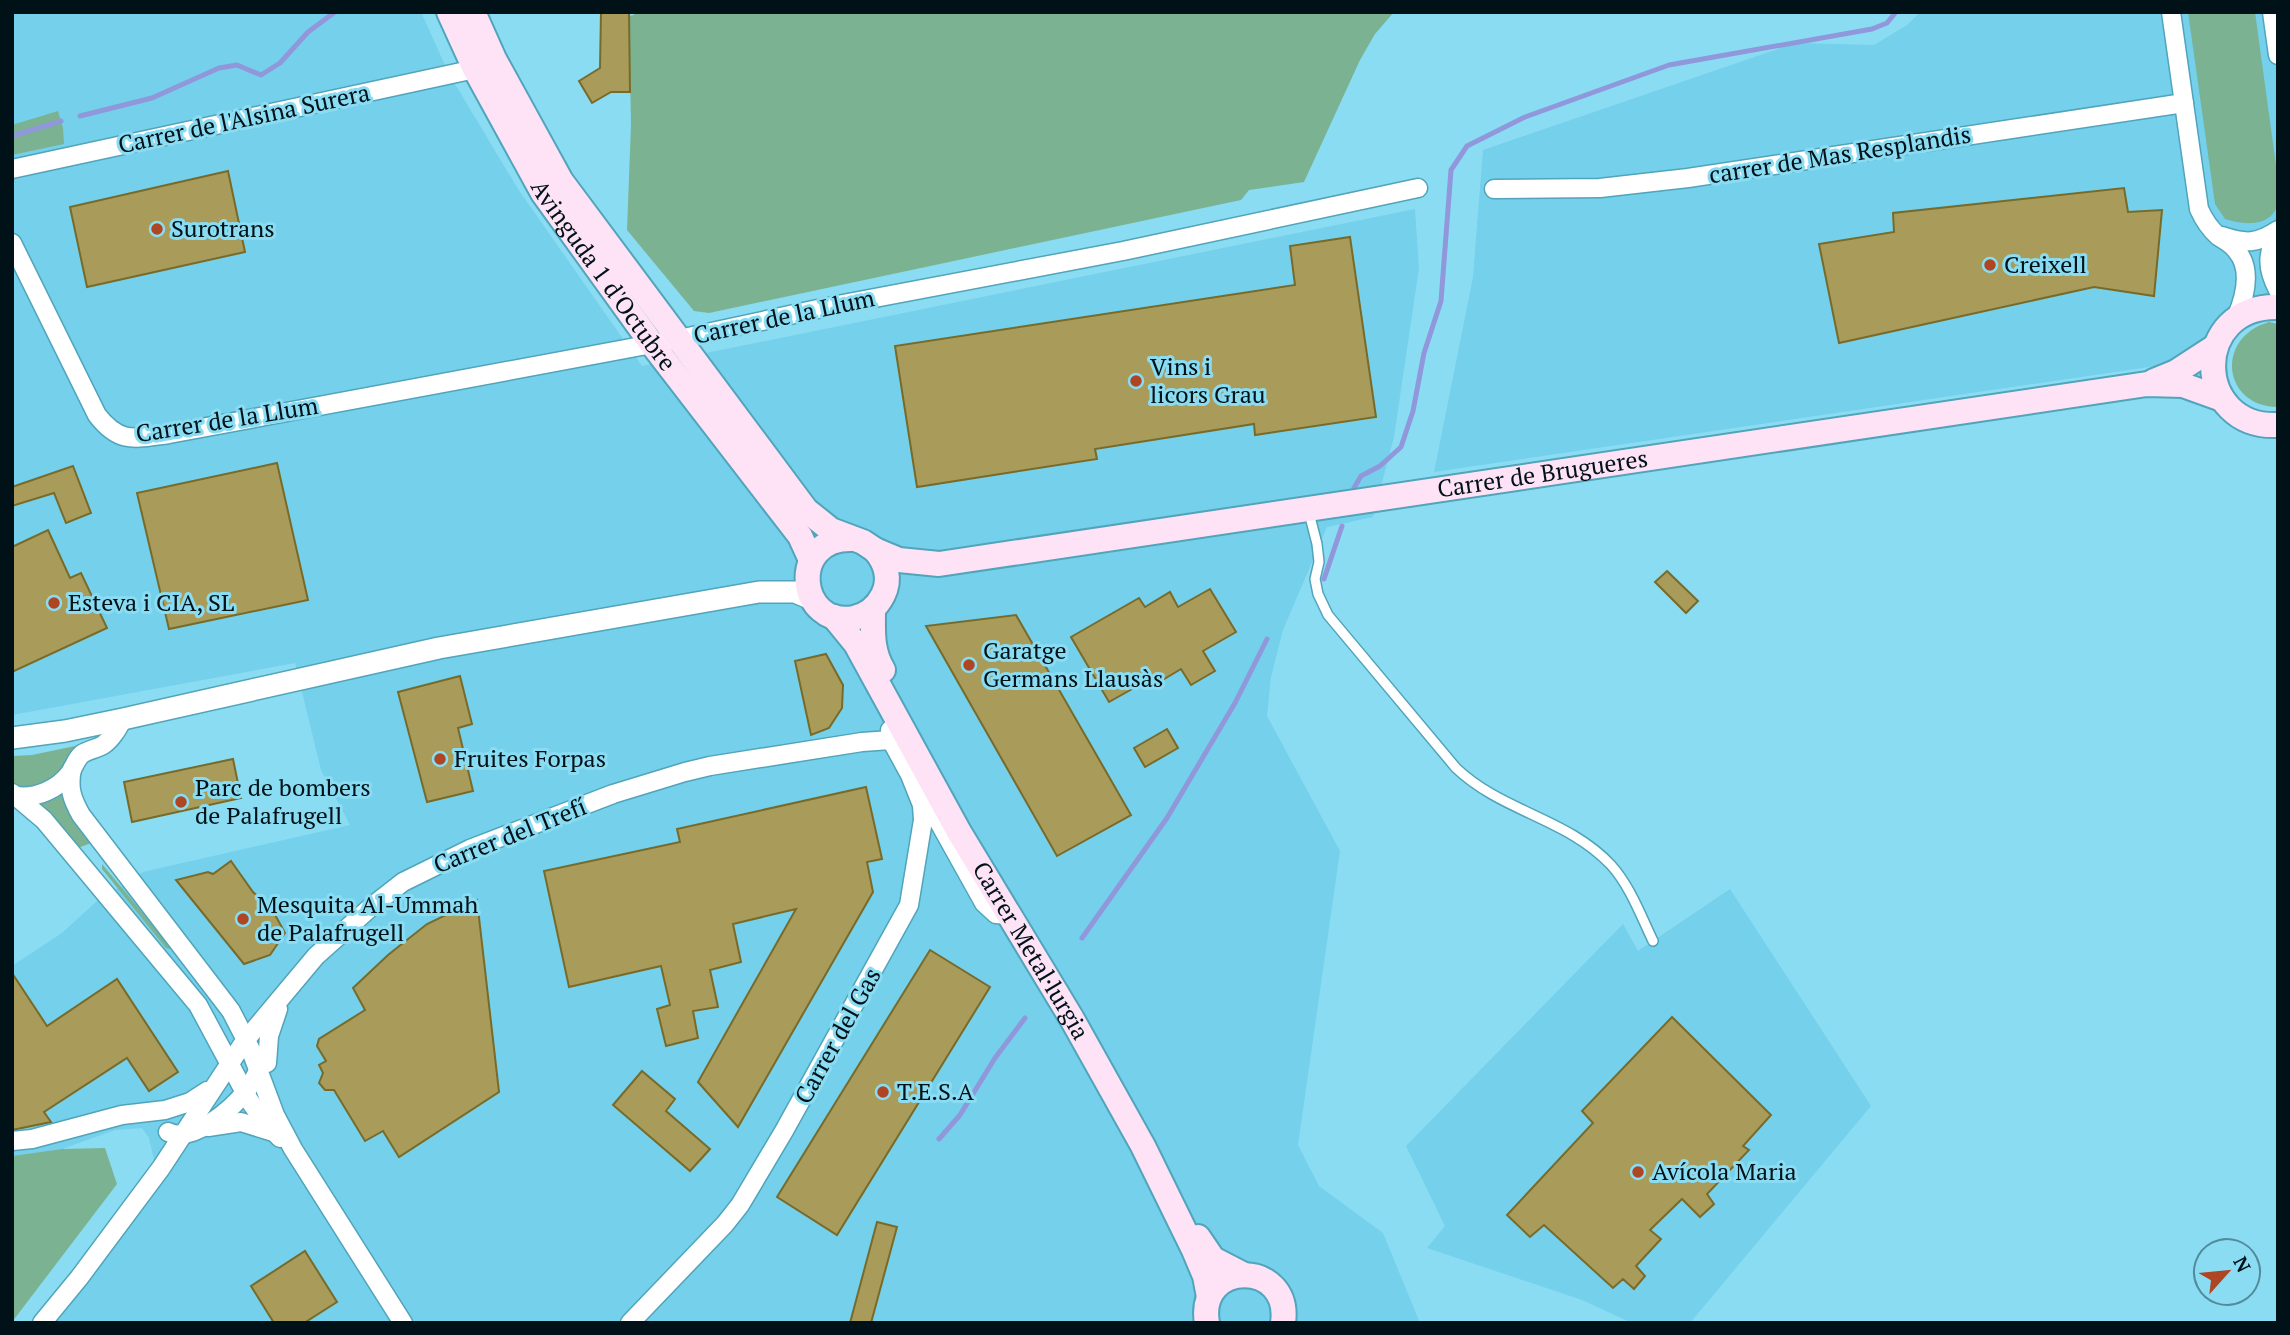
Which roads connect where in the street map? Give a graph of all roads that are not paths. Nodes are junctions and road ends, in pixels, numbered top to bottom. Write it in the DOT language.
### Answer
graph roads {
  1 [pos="449,12"];
  2 [pos="472,12"];
  3 [pos="2171,12"];
  4 [pos="2272,12"];
  5 [pos="2278,55"];
  6 [pos="485,64"];
  7 [pos="2184,103"];
  8 [pos="43,163"];
  9 [pos="12,169"];
  10 [pos="12,181"];
  11 [pos="1418,188"];
  12 [pos="1494,189"];
  13 [pos="2278,231"];
  14 [pos="2216,234"];
  15 [pos="12,243"];
  16 [pos="2278,290"];
  17 [pos="2278,307"];
  18 [pos="2236,318"];
  19 [pos="679,339"];
  20 [pos="652,344"];
  21 [pos="2216,346"];
  22 [pos="2147,384"];
  23 [pos="2222,399"];
  24 [pos="2278,425"];
  25 [pos="1307,508"];
  26 [pos="797,516"];
  27 [pos="850,538"];
  28 [pos="875,550"];
  29 [pos="810,563"];
  30 [pos="939,564"];
  31 [pos="759,592"];
  32 [pos="814,600"];
  33 [pos="878,603"];
  34 [pos="834,617"];
  35 [pos="890,706"];
  36 [pos="123,719"];
  37 [pos="12,738"];
  38 [pos="891,740"];
  39 [pos="72,769"];
  40 [pos="14,795"];
  41 [pos="922,805"];
  42 [pos="116,861"];
  43 [pos="85,868"];
  44 [pos="1009,915"];
  45 [pos="1653,941"];
  46 [pos="178,980"];
  47 [pos="280,999"];
  48 [pos="227,1006"];
  49 [pos="252,1052"];
  50 [pos="224,1056"];
  51 [pos="214,1084"];
  52 [pos="245,1093"];
  53 [pos="138,1114"];
  54 [pos="202,1129"];
  55 [pos="175,1134"];
  56 [pos="275,1134"];
  57 [pos="12,1141"];
  58 [pos="293,1149"];
  59 [pos="1244,1275"];
  60 [pos="1209,1297"];
  61 [pos="42,1323"];
  62 [pos="403,1323"];
  63 [pos="630,1323"];
  64 [pos="1207,1323"];
  65 [pos="1283,1323"];
  1 -- 6 [label="main road, Avinguda 1 d'Octubre"];
  2 -- 6 [label="main road, Avinguda 1 d'Octubre"];
  3 -- 7 [label="street"];
  4 -- 5 [label="street"];
  6 -- 8 [label="street, Carrer de l'Alsina Surera"];
  6 -- 19 [label="main road, Avinguda 1 d'Octubre"];
  6 -- 20 [label="main road, Avinguda 1 d'Octubre"];
  7 -- 12 [label="street, carrer de Mas Resplandis"];
  7 -- 14 [label="street"];
  8 -- 9 [label="street, Carrer de l'Alsina Surera"];
  8 -- 10 [label="street"];
  11 -- 19 [label="street, Carrer de la Llum"];
  13 -- 14 [label="street"];
  13 -- 16 [label="street"];
  14 -- 18 [label="street"];
  15 -- 20 [label="street, Carrer de la Llum"];
  17 -- 18 [label="main road"];
  18 -- 21 [label="main road"];
  19 -- 20 [label="street, Carrer de la Llum"];
  19 -- 26 [label="main road, Avinguda 1 d'Octubre"];
  20 -- 26 [label="main road, Avinguda 1 d'Octubre"];
  21 -- 22 [label="main road, Carrer de Brugueres"];
  21 -- 23 [label="main road"];
  22 -- 23 [label="main road, Carrer de Brugueres"];
  22 -- 25 [label="main road, Carrer de Brugueres"];
  23 -- 24 [label="main road, Carrer de Brugueres"];
  25 -- 30 [label="main road, Carrer de Brugueres"];
  25 -- 45 [label="lane"];
  26 -- 27 [label="main road"];
  26 -- 29 [label="main road"];
  27 -- 28 [label="main road"];
  27 -- 29 [label="main road"];
  28 -- 30 [label="main road"];
  28 -- 33 [label="main road"];
  29 -- 31 [label="street"];
  29 -- 32 [label="main road"];
  30 -- 33 [label="main road"];
  31 -- 32 [label="street"];
  31 -- 36 [label="street"];
  32 -- 34 [label="main road"];
  33 -- 34 [label="main road"];
  33 -- 59 [label="main road, Carrer Metal·lurgia"];
  34 -- 35 [label="main road, Carrer Metal·lurgia"];
  35 -- 38 [label="street, Carrer del Gas"];
  35 -- 44 [label="main road, Carrer Metal·lurgia"];
  36 -- 37 [label="street"];
  36 -- 39 [label="street"];
  38 -- 41 [label="street, Carrer del Gas"];
  38 -- 47 [label="street, Carrer del Trefí"];
  39 -- 40 [label="street"];
  39 -- 42 [label="street"];
  40 -- 43 [label="street"];
  41 -- 44 [label="street"];
  41 -- 63 [label="street, Carrer del Gas"];
  42 -- 43 [label="street"];
  42 -- 48 [label="street"];
  43 -- 46 [label="street"];
  44 -- 60 [label="main road, Carrer Metal·lurgia"];
  46 -- 49 [label="street"];
  46 -- 50 [label="street"];
  47 -- 48 [label="street"];
  47 -- 49 [label="street, Carrer del Trefí"];
  48 -- 49 [label="street"];
  49 -- 50 [label="street"];
  49 -- 52 [label="street"];
  49 -- 58 [label="street"];
  50 -- 51 [label="street"];
  50 -- 52 [label="street"];
  51 -- 53 [label="street"];
  51 -- 55 [label="street"];
  52 -- 54 [label="street"];
  52 -- 56 [label="street"];
  53 -- 55 [label="street"];
  53 -- 57 [label="street"];
  54 -- 55 [label="street"];
  54 -- 56 [label="street"];
  55 -- 61 [label="street"];
  56 -- 58 [label="street"];
  58 -- 62 [label="street"];
  59 -- 60 [label="main road"];
  59 -- 65 [label="main road, Carrer Metal·lurgia"];
  60 -- 64 [label="main road, Carrer Metal·lurgia"];
}
